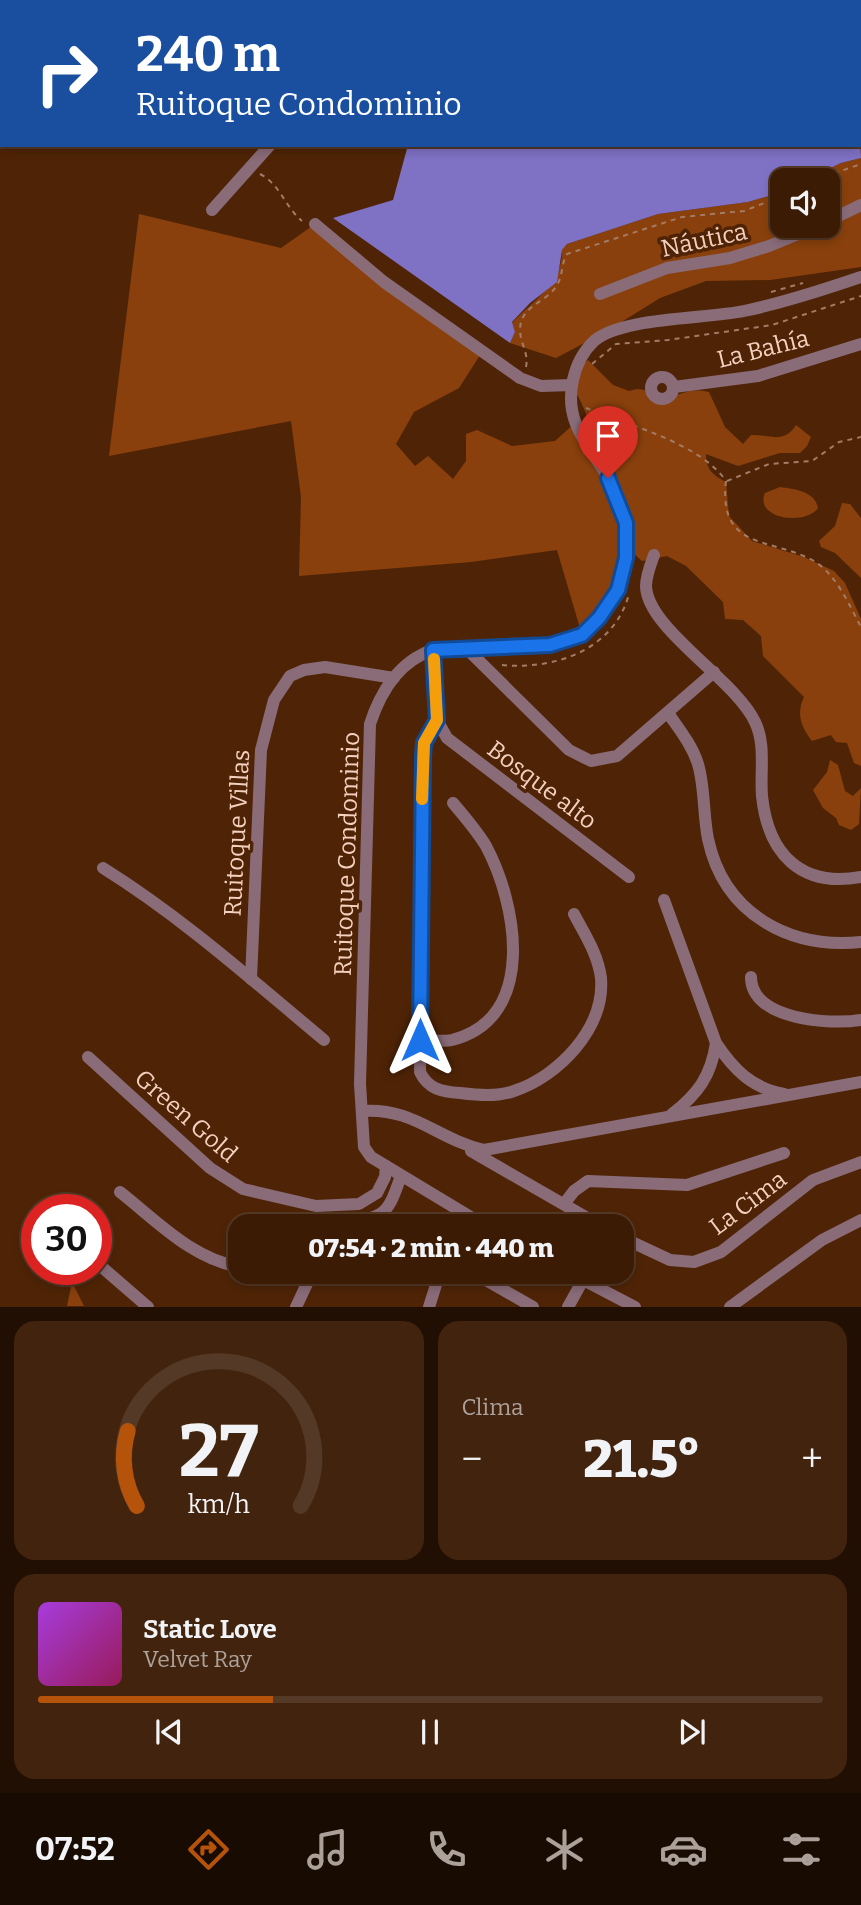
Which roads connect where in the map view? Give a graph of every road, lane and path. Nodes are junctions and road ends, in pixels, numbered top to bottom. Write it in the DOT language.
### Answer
graph roads {
  1 [pos="268,147"];
  2 [pos="861,164"];
  3 [pos="249,170"];
  4 [pos="840,171"];
  5 [pos="770,200"];
  6 [pos="861,205"];
  7 [pos="212,210"];
  8 [pos="840,215"];
  9 [pos="315,224"];
  10 [pos="789,238"];
  11 [pos="861,278"];
  12 [pos="600,294"];
  13 [pos="861,296"];
  14 [pos="861,344"];
  15 [pos="588,369"];
  16 [pos="520,378"];
  17 [pos="572,385"];
  18 [pos="674,387"];
  19 [pos="584,416"];
  20 [pos="861,438"];
  21 [pos="726,481"];
  22 [pos="654,555"];
  23 [pos="630,592"];
  24 [pos="861,627"];
  25 [pos="465,648"];
  26 [pos="433,650"];
  27 [pos="480,663"];
  28 [pos="714,673"];
  29 [pos="394,678"];
  30 [pos="668,713"];
  31 [pos="437,720"];
  32 [pos="453,803"];
  33 [pos="103,868"];
  34 [pos="629,877"];
  35 [pos="861,877"];
  36 [pos="664,900"];
  37 [pos="574,914"];
  38 [pos="861,942"];
  39 [pos="751,977"];
  40 [pos="251,979"];
  41 [pos="861,1020"];
  42 [pos="324,1040"];
  43 [pos="420,1040"];
  44 [pos="716,1043"];
  45 [pos="88,1057"];
  46 [pos="861,1082"];
  47 [pos="793,1096"];
  48 [pos="362,1111"];
  49 [pos="669,1116"];
  50 [pos="459,1144"];
  51 [pos="784,1153"];
  52 [pos="861,1162"];
  53 [pos="386,1166"];
  54 [pos="401,1176"];
  55 [pos="381,1187"];
  56 [pos="120,1192"];
  57 [pos="392,1201"];
  58 [pos="564,1204"];
  59 [pos="383,1214"];
  60 [pos="465,1214"];
  61 [pos="581,1214"];
  62 [pos="861,1220"];
  63 [pos="634,1243"];
  64 [pos="228,1265"];
  65 [pos="112,1276"];
  66 [pos="309,1284"];
  67 [pos="436,1284"];
  68 [pos="493,1284"];
  69 [pos="581,1284"];
  70 [pos="591,1284"];
  71 [pos="302,1305"];
  72 [pos="148,1307"];
  73 [pos="429,1307"];
  74 [pos="533,1307"];
  75 [pos="568,1307"];
  76 [pos="635,1307"];
  77 [pos="730,1307"];
  1 -- 3 [label="street"];
  2 -- 4 [label="path"];
  3 -- 7 [label="street"];
  3 -- 9 [label="path"];
  5 -- 16 [label="path"];
  6 -- 8 [label="street"];
  9 -- 16 [label="street"];
  10 -- 12 [label="street, Náutica"];
  11 -- 17 [label="street, Ruitoque Condominio"];
  13 -- 15 [label="path"];
  14 -- 18 [label="street, La Bahía"];
  16 -- 17 [label="street"];
  17 -- 25 [label="street, Ruitoque Condominio"];
  19 -- 21 [label="path"];
  20 -- 21 [label="path"];
  21 -- 24 [label="path"];
  22 -- 28 [label="street"];
  23 -- 27 [label="path"];
  25 -- 26 [label="street, Ruitoque Condominio"];
  25 -- 27 [label="street"];
  26 -- 29 [label="street, Ruitoque Condominio"];
  26 -- 31 [label="street"];
  27 -- 30 [label="street"];
  28 -- 30 [label="street"];
  28 -- 35 [label="street"];
  29 -- 40 [label="street, Ruitoque Villas"];
  29 -- 48 [label="street, Ruitoque Condominio"];
  30 -- 38 [label="street"];
  31 -- 34 [label="street, Bosque alto"];
  31 -- 43 [label="street"];
  32 -- 43 [label="street"];
  33 -- 40 [label="street, Ruitoque Villas"];
  36 -- 44 [label="street"];
  37 -- 43 [label="street"];
  39 -- 41 [label="street"];
  40 -- 42 [label="street, Ruitoque Villas"];
  44 -- 47 [label="street"];
  44 -- 49 [label="street"];
  45 -- 55 [label="street, Green Gold"];
  46 -- 47 [label="street"];
  47 -- 49 [label="street"];
  48 -- 50 [label="street"];
  48 -- 53 [label="street, Ruitoque Condominio"];
  49 -- 50 [label="street"];
  50 -- 58 [label="street"];
  51 -- 58 [label="street, La Cima"];
  52 -- 63 [label="street, La Cima"];
  53 -- 54 [label="street, Ruitoque Condominio"];
  53 -- 55 [label="street"];
  54 -- 57 [label="street"];
  54 -- 60 [label="street, Ruitoque Condominio"];
  55 -- 57 [label="street"];
  56 -- 64 [label="street"];
  57 -- 59 [label="street"];
  58 -- 61 [label="street"];
  62 -- 77 [label="street"];
  65 -- 72 [label="street"];
  66 -- 71 [label="street"];
  67 -- 73 [label="street"];
  68 -- 74 [label="street"];
  69 -- 75 [label="street"];
  70 -- 76 [label="street"];
}
